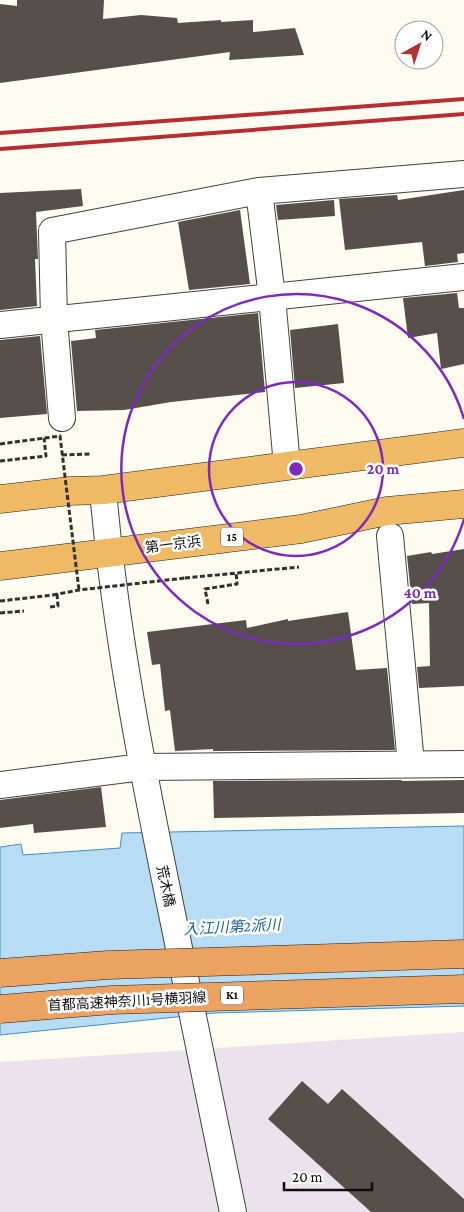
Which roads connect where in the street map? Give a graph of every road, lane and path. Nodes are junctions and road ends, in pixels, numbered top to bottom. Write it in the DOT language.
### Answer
graph roads {
  1 [pos="464,174"];
  2 [pos="259,191"];
  3 [pos="464,277"];
  4 [pos="272,297"];
  5 [pos="54,319"];
  6 [pos="0,325"];
  7 [pos="62,418"];
  8 [pos="464,443"];
  9 [pos="0,444"];
  10 [pos="91,454"];
  11 [pos="62,455"];
  12 [pos="46,456"];
  13 [pos="0,461"];
  14 [pos="287,466"];
  15 [pos="103,490"];
  16 [pos="0,499"];
  17 [pos="464,504"];
  18 [pos="390,536"];
  19 [pos="108,551"];
  20 [pos="0,566"];
  21 [pos="299,567"];
  22 [pos="236,572"];
  23 [pos="78,590"];
  24 [pos="57,594"];
  25 [pos="0,601"];
  26 [pos="208,604"];
  27 [pos="50,608"];
  28 [pos="24,611"];
  29 [pos="0,613"];
  30 [pos="411,764"];
  31 [pos="464,764"];
  32 [pos="142,767"];
  33 [pos="0,785"];
  34 [pos="464,954"];
  35 [pos="0,973"];
  36 [pos="464,989"];
  37 [pos="0,1009"];
  38 [pos="233,1212"];
  1 -- 2 [label="street"];
  2 -- 4 [label="street"];
  2 -- 5 [label="street"];
  3 -- 4 [label="street"];
  4 -- 5 [label="street"];
  4 -- 14 [label="street"];
  5 -- 6 [label="street"];
  5 -- 7 [label="street"];
  8 -- 14 [label="highway"];
  9 -- 11 [label="path, bridge"];
  10 -- 11 [label="path"];
  11 -- 23 [label="path, bridge"];
  12 -- 13 [label="path"];
  14 -- 15 [label="highway"];
  15 -- 16 [label="highway"];
  15 -- 19 [label="street, 荒木橋"];
  17 -- 19 [label="highway, 第一京浜 / 15"];
  18 -- 30 [label="street"];
  19 -- 20 [label="highway, 第一京浜 / 15"];
  19 -- 32 [label="street, 荒木橋"];
  21 -- 22 [label="path"];
  22 -- 23 [label="path, bridge"];
  22 -- 26 [label="path"];
  23 -- 24 [label="path, bridge"];
  24 -- 25 [label="path"];
  24 -- 27 [label="path"];
  28 -- 29 [label="path"];
  30 -- 31 [label="street"];
  30 -- 32 [label="street"];
  32 -- 33 [label="street"];
  32 -- 38 [label="street, 荒木橋, bridge"];
  34 -- 35 [label="highway, bridge"];
  36 -- 37 [label="highway, 首都高速神奈川1号横羽線 / K1, bridge"];
}
